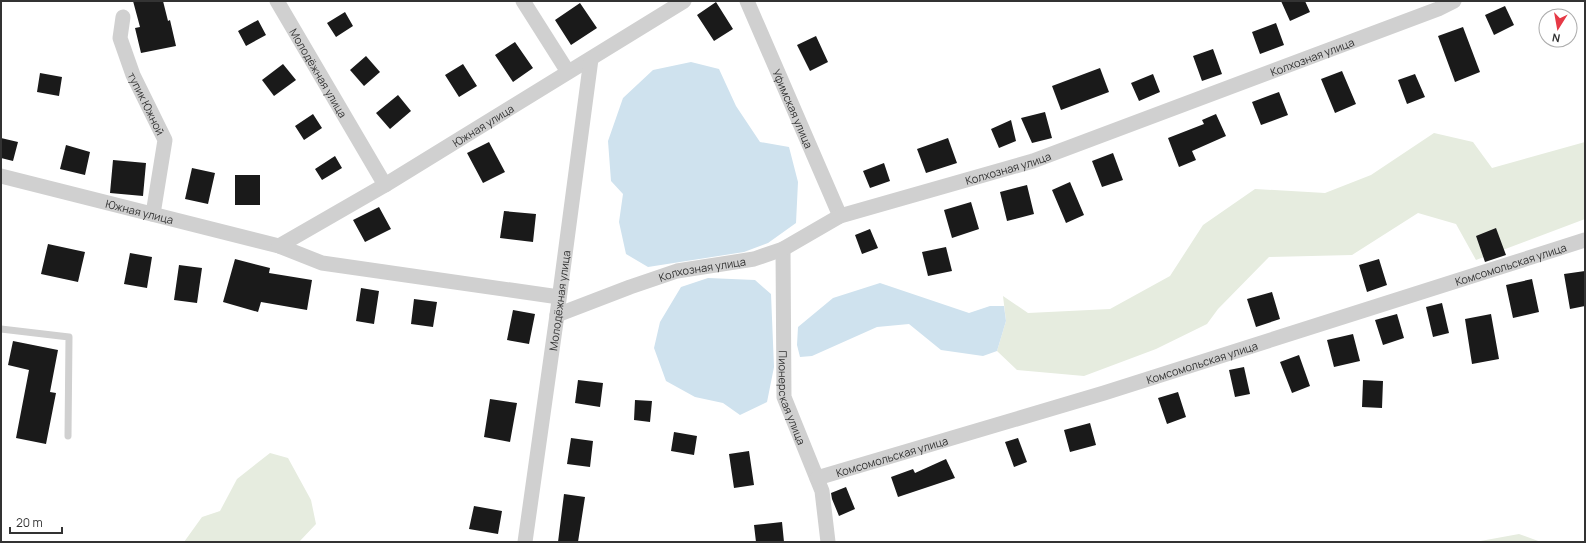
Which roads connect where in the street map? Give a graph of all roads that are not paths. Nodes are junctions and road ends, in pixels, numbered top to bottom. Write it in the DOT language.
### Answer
graph roads {
  1 [pos="276,1"];
  2 [pos="523,1"];
  3 [pos="684,1"];
  4 [pos="747,1"];
  5 [pos="1454,1"];
  6 [pos="123,17"];
  7 [pos="590,58"];
  8 [pos="568,72"];
  9 [pos="1,176"];
  10 [pos="385,185"];
  11 [pos="152,214"];
  12 [pos="840,216"];
  13 [pos="1585,240"];
  14 [pos="279,246"];
  15 [pos="783,248"];
  16 [pos="559,297"];
  17 [pos="557,316"];
  18 [pos="1,329"];
  19 [pos="68,436"];
  20 [pos="817,478"];
  21 [pos="525,542"];
  22 [pos="828,542"];
  1 -- 10 [label="street, Молодёжная улица"];
  2 -- 8 [label="street"];
  3 -- 7 [label="street, Южная улица"];
  4 -- 12 [label="street, Уфимская улица"];
  5 -- 12 [label="street, Колхозная улица"];
  6 -- 11 [label="street, тупик Южной"];
  7 -- 8 [label="street, Южная улица"];
  7 -- 16 [label="street, Молодёжная улица"];
  8 -- 10 [label="street, Южная улица"];
  9 -- 11 [label="street, Южная улица"];
  10 -- 14 [label="street, Южная улица"];
  11 -- 14 [label="street, Южная улица"];
  12 -- 15 [label="street, Колхозная улица"];
  13 -- 20 [label="street, Комсомольская улица"];
  14 -- 16 [label="street, Южная улица"];
  15 -- 17 [label="street, Колхозная улица"];
  15 -- 20 [label="street, Пионерская улица"];
  16 -- 17 [label="street, Молодёжная улица"];
  17 -- 21 [label="street, Молодёжная улица"];
  18 -- 19 [label="lane"];
  20 -- 22 [label="street, Пионерская улица"];
}
